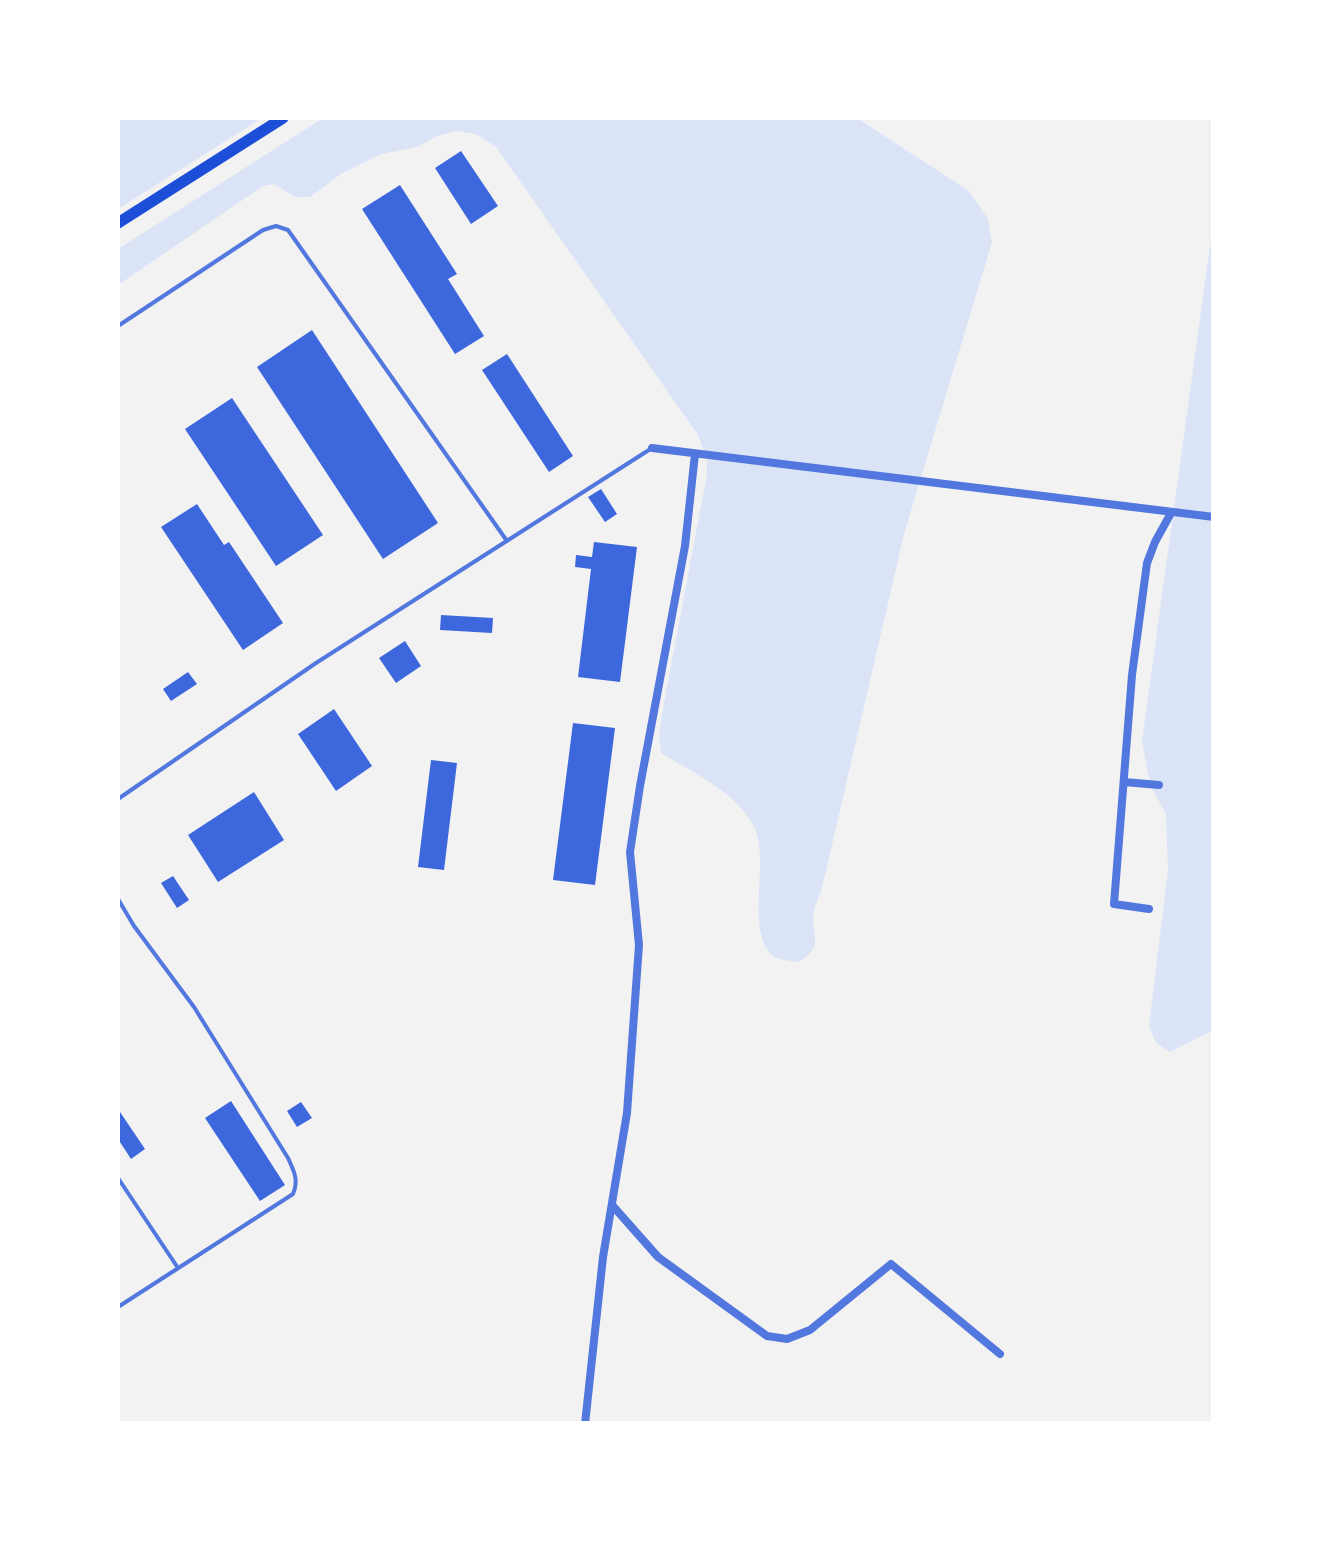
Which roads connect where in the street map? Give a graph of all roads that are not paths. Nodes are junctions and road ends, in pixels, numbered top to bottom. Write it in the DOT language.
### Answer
graph roads {
  1 [pos="283,118"];
  2 [pos="118,223"];
  3 [pos="118,326"];
  4 [pos="652,448"];
  5 [pos="695,454"];
  6 [pos="1171,514"];
  7 [pos="1214,518"];
  8 [pos="506,541"];
  9 [pos="1124,782"];
  10 [pos="1160,785"];
  11 [pos="118,798"];
  12 [pos="118,899"];
  13 [pos="1149,909"];
  14 [pos="118,1178"];
  15 [pos="612,1205"];
  16 [pos="178,1268"];
  17 [pos="118,1308"];
  18 [pos="1000,1354"];
  19 [pos="585,1424"];
  1 -- 2 [label="main road"];
  3 -- 8 [label="lane"];
  4 -- 5 [label="street"];
  4 -- 8 [label="lane"];
  5 -- 6 [label="street"];
  5 -- 15 [label="street"];
  6 -- 7 [label="street"];
  6 -- 9 [label="street"];
  8 -- 11 [label="lane"];
  9 -- 10 [label="street"];
  9 -- 13 [label="street"];
  12 -- 16 [label="lane"];
  14 -- 16 [label="lane"];
  15 -- 18 [label="street"];
  15 -- 19 [label="street"];
  16 -- 17 [label="lane"];
}
